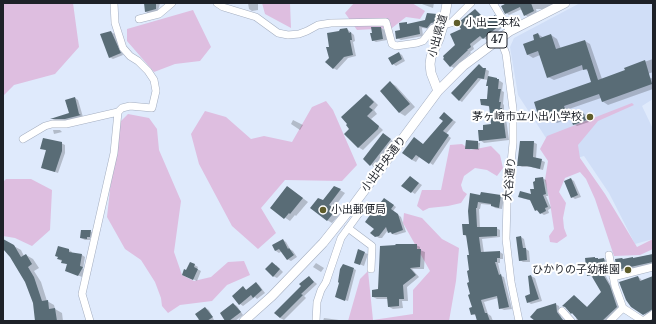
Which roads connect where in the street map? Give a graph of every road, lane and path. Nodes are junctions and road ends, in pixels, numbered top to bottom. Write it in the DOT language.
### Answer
graph roads {
  1 [pos="114,3"];
  2 [pos="172,3"];
  3 [pos="217,3"];
  4 [pos="447,3"];
  5 [pos="471,3"];
  6 [pos="493,3"];
  7 [pos="565,3"];
  8 [pos="139,19"];
  9 [pos="443,26"];
  10 [pos="510,32"];
  11 [pos="500,38"];
  12 [pos="438,91"];
  13 [pos="118,112"];
  14 [pos="23,139"];
  15 [pos="355,203"];
  16 [pos="348,228"];
  17 [pos="609,256"];
  18 [pos="653,267"];
  19 [pos="371,270"];
  20 [pos="613,277"];
  21 [pos="624,308"];
  22 [pos="562,312"];
  23 [pos="653,314"];
  24 [pos="254,317"];
  25 [pos="90,321"];
  26 [pos="244,321"];
  27 [pos="316,321"];
  28 [pos="519,321"];
  29 [pos="571,321"];
  30 [pos="610,321"];
  31 [pos="643,321"];
  1 -- 13 [label="street"];
  2 -- 8 [label="street"];
  3 -- 9 [label="street"];
  4 -- 9 [label="main road, 小出県道"];
  5 -- 9 [label="street"];
  6 -- 10 [label="street"];
  7 -- 10 [label="main road, 47"];
  9 -- 12 [label="main road, 小出県道"];
  10 -- 11 [label="main road, 47"];
  11 -- 12 [label="main road, 47"];
  11 -- 28 [label="street, 大谷通り"];
  12 -- 15 [label="main road, 小出中央通り / 47"];
  13 -- 14 [label="street"];
  13 -- 25 [label="street"];
  15 -- 16 [label="street"];
  15 -- 24 [label="main road, 小出中央通り / 47"];
  16 -- 19 [label="street"];
  16 -- 27 [label="street"];
  17 -- 20 [label="street"];
  18 -- 20 [label="street"];
  20 -- 21 [label="street"];
  21 -- 30 [label="street"];
  21 -- 31 [label="street"];
  22 -- 29 [label="street"];
  23 -- 31 [label="street"];
  24 -- 26 [label="main road, 小出中央通り / 47"];
}
